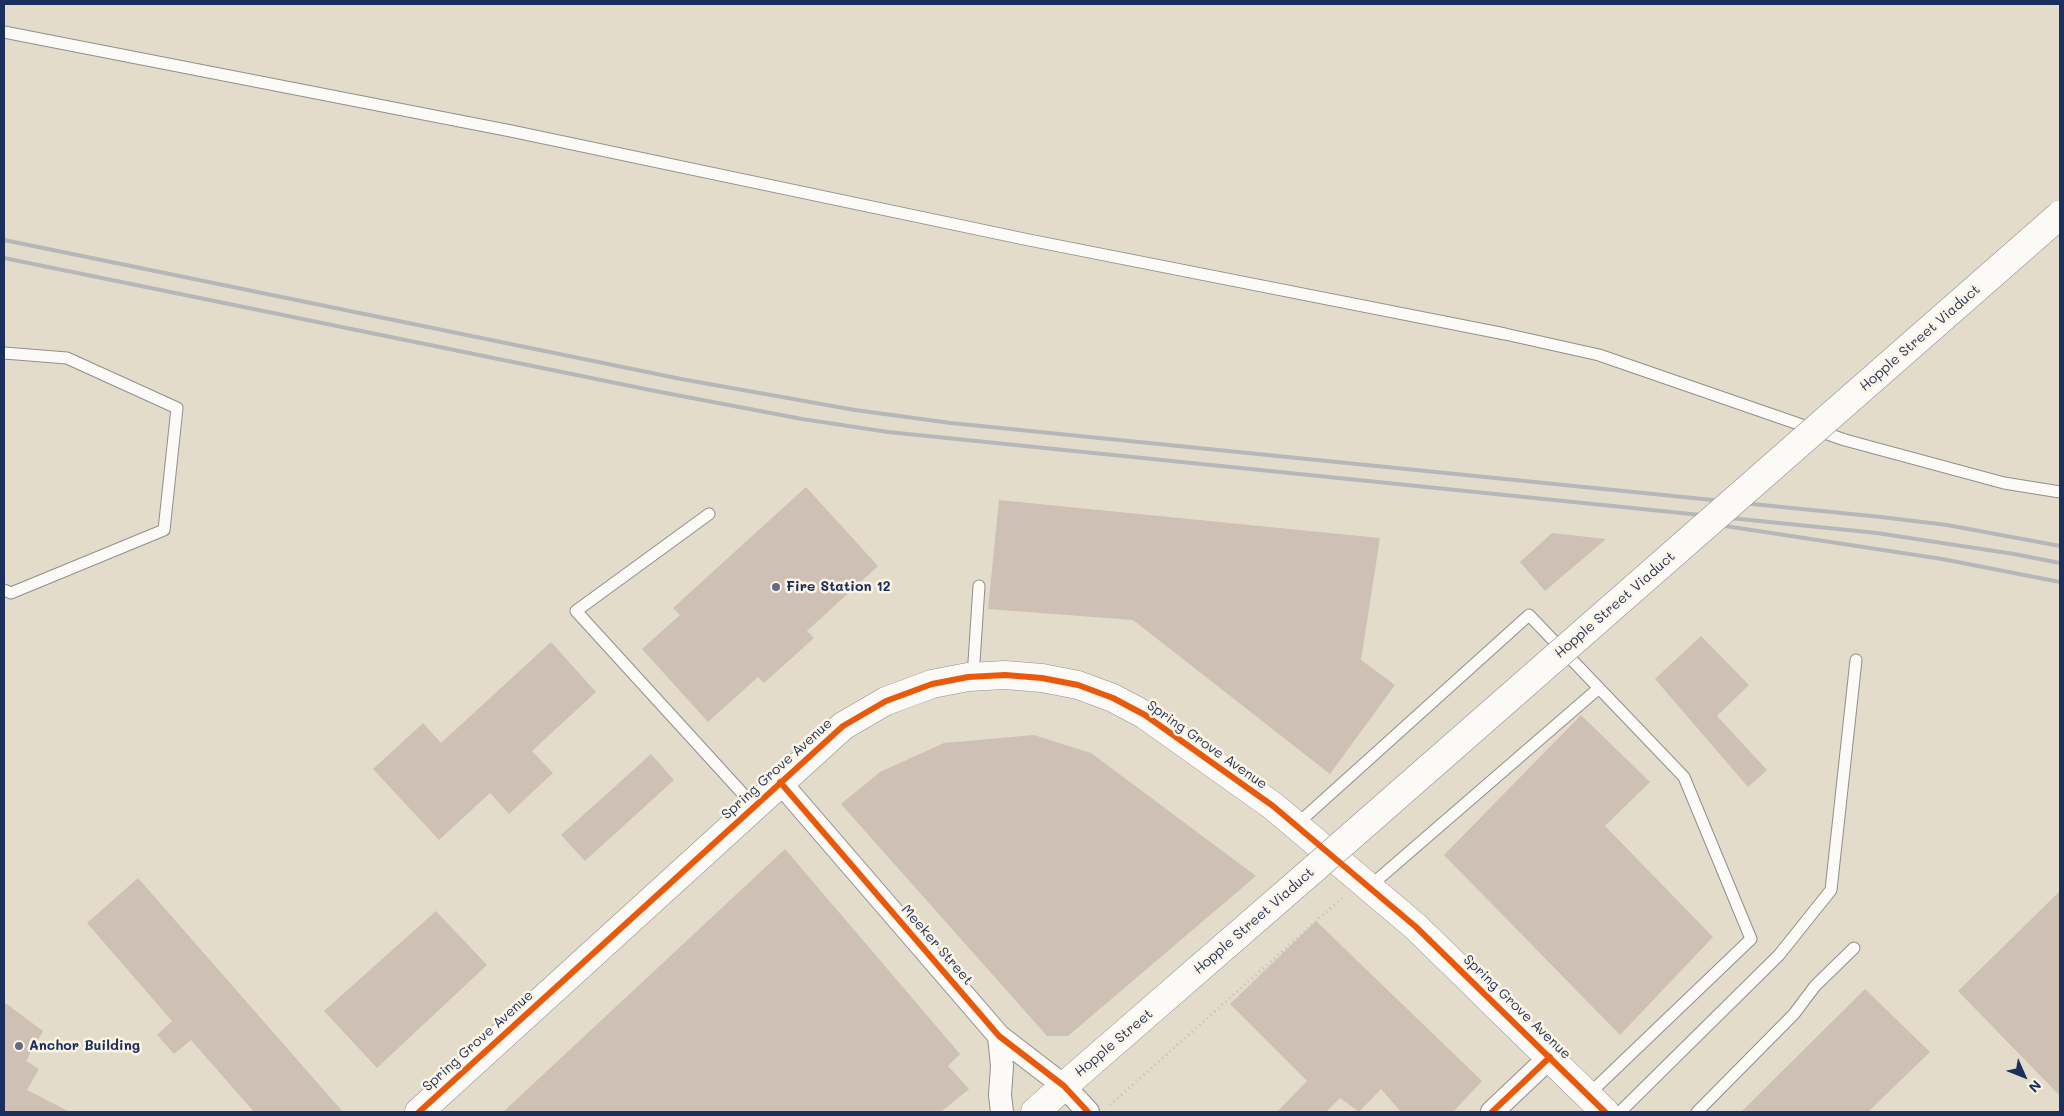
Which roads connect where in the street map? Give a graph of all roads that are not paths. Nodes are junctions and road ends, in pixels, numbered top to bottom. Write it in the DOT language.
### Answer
graph roads {
  1 [pos="4,32"];
  2 [pos="2060,215"];
  3 [pos="4,353"];
  4 [pos="2060,492"];
  5 [pos="709,514"];
  6 [pos="979,586"];
  7 [pos="4,590"];
  8 [pos="1856,660"];
  9 [pos="972,677"];
  10 [pos="1598,688"];
  11 [pos="780,782"];
  12 [pos="754,806"];
  13 [pos="1296,825"];
  14 [pos="1365,884"];
  15 [pos="1854,948"];
  16 [pos="1171,994"];
  17 [pos="999,1036"];
  18 [pos="1550,1057"];
  19 [pos="1064,1086"];
  20 [pos="1596,1104"];
  21 [pos="419,1112"];
  22 [pos="1002,1112"];
  23 [pos="1035,1112"];
  24 [pos="1088,1112"];
  25 [pos="1492,1112"];
  26 [pos="1620,1112"];
  27 [pos="1697,1112"];
  1 -- 4 [label="lane"];
  2 -- 16 [label="main road, Hopple Street Viaduct, bridge"];
  3 -- 7 [label="lane"];
  5 -- 12 [label="lane"];
  6 -- 9 [label="lane"];
  8 -- 26 [label="lane"];
  9 -- 11 [label="main road, Spring Grove Avenue"];
  9 -- 13 [label="main road, Spring Grove Avenue"];
  10 -- 13 [label="lane"];
  10 -- 14 [label="lane"];
  10 -- 20 [label="lane"];
  11 -- 12 [label="main road, Spring Grove Avenue"];
  11 -- 17 [label="street, Meeker Street"];
  12 -- 21 [label="main road, Spring Grove Avenue"];
  13 -- 14 [label="main road, Spring Grove Avenue"];
  14 -- 18 [label="main road, Spring Grove Avenue"];
  15 -- 27 [label="lane"];
  16 -- 19 [label="main road, Hopple Street"];
  17 -- 19 [label="street, Meeker Street"];
  17 -- 22 [label="street"];
  18 -- 20 [label="main road, Spring Grove Avenue"];
  18 -- 25 [label="street"];
  19 -- 23 [label="main road, Hopple Street"];
  19 -- 24 [label="street, Meeker Street"];
}
